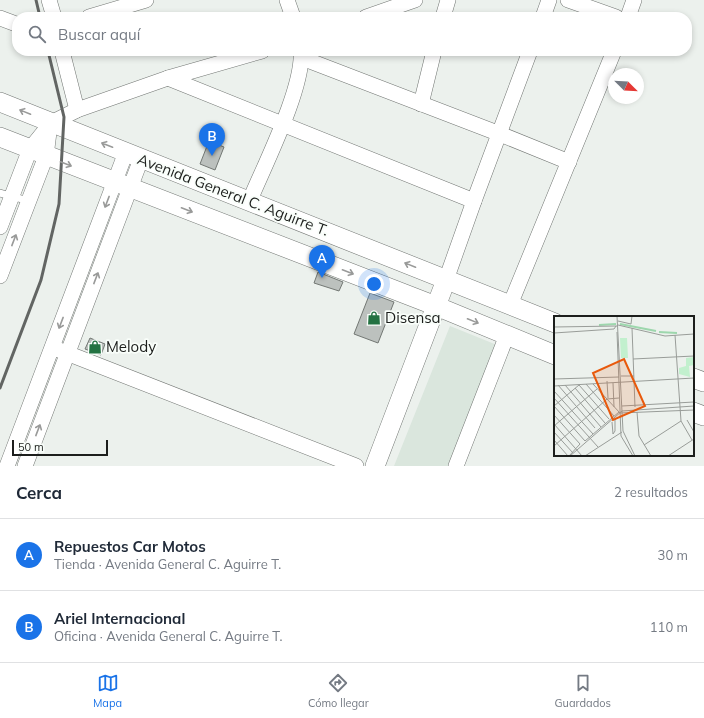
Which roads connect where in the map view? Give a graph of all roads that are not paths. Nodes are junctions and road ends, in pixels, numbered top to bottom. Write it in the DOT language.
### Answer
graph roads {
  1 [pos="49,0"];
  2 [pos="146,0"];
  3 [pos="288,0"];
  4 [pos="415,0"];
  5 [pos="448,0"];
  6 [pos="549,0"];
  7 [pos="568,0"];
  8 [pos="634,0"];
  9 [pos="53,12"];
  10 [pos="106,12"];
  11 [pos="292,12"];
  12 [pos="380,12"];
  13 [pos="444,12"];
  14 [pos="545,12"];
  15 [pos="602,12"];
  16 [pos="630,12"];
  17 [pos="0,18"];
  18 [pos="12,22"];
  19 [pos="63,56"];
  20 [pos="245,56"];
  21 [pos="301,56"];
  22 [pos="303,56"];
  23 [pos="433,56"];
  24 [pos="528,56"];
  25 [pos="612,56"];
  26 [pos="168,78"];
  27 [pos="0,102"];
  28 [pos="421,104"];
  29 [pos="76,110"];
  30 [pos="51,122"];
  31 [pos="282,125"];
  32 [pos="500,134"];
  33 [pos="0,137"];
  34 [pos="38,153"];
  35 [pos="133,156"];
  36 [pos="568,162"];
  37 [pos="123,185"];
  38 [pos="6,195"];
  39 [pos="250,200"];
  40 [pos="29,201"];
  41 [pos="474,201"];
  42 [pos="0,227"];
  43 [pos="0,276"];
  44 [pos="446,280"];
  45 [pos="510,305"];
  46 [pos="436,306"];
  47 [pos="554,323"];
  48 [pos="508,336"];
  49 [pos="51,348"];
  50 [pos="67,354"];
  51 [pos="554,355"];
  52 [pos="694,378"];
  53 [pos="704,382"];
  54 [pos="694,412"];
  55 [pos="704,416"];
  56 [pos="7,466"];
  57 [pos="25,466"];
  58 [pos="356,466"];
  59 [pos="375,466"];
  60 [pos="456,466"];
  1 -- 9 [label="street"];
  2 -- 10 [label="street"];
  3 -- 11 [label="street"];
  4 -- 12 [label="street"];
  5 -- 13 [label="street"];
  6 -- 14 [label="street"];
  7 -- 15 [label="street"];
  8 -- 16 [label="street"];
  17 -- 18 [label="street"];
  19 -- 29 [label="street"];
  20 -- 26 [label="street"];
  21 -- 31 [label="street"];
  22 -- 28 [label="street"];
  23 -- 28 [label="street"];
  24 -- 32 [label="street"];
  25 -- 36 [label="street"];
  26 -- 29 [label="street"];
  26 -- 31 [label="street"];
  30 -- 27 [label="street, Avenida General C. Aguirre T., one-way"];
  28 -- 32 [label="street"];
  29 -- 30 [label="street"];
  30 -- 34 [label="street"];
  35 -- 30 [label="street, Avenida General C. Aguirre T., one-way"];
  31 -- 39 [label="street"];
  31 -- 41 [label="street"];
  32 -- 36 [label="street"];
  32 -- 41 [label="street"];
  33 -- 34 [label="street, Avenida General C. Aguirre T."];
  34 -- 37 [label="street, Avenida General C. Aguirre T., one-way"];
  34 -- 38 [label="street"];
  34 -- 40 [label="street"];
  35 -- 37 [label="street"];
  35 -- 39 [label="street, Avenida General C. Aguirre T."];
  36 -- 45 [label="street"];
  37 -- 46 [label="street, Avenida General C. Aguirre T., one-way"];
  37 -- 49 [label="street, one-way"];
  50 -- 37 [label="street, one-way"];
  38 -- 40 [label="lane"];
  38 -- 42 [label="street"];
  44 -- 39 [label="street, Avenida General C. Aguirre T., one-way"];
  43 -- 40 [label="street, one-way"];
  41 -- 44 [label="street"];
  44 -- 45 [label="street, Avenida General C. Aguirre T."];
  44 -- 46 [label="street"];
  45 -- 47 [label="street, Avenida General C. Aguirre T."];
  46 -- 48 [label="street, Avenida General C. Aguirre T., one-way"];
  46 -- 59 [label="street"];
  48 -- 51 [label="street, Avenida General C. Aguirre T."];
  48 -- 60 [label="street"];
  49 -- 50 [label="street"];
  49 -- 56 [label="street"];
  57 -- 50 [label="street, one-way"];
  50 -- 58 [label="street"];
  52 -- 53 [label="street"];
  54 -- 55 [label="street"];
}
